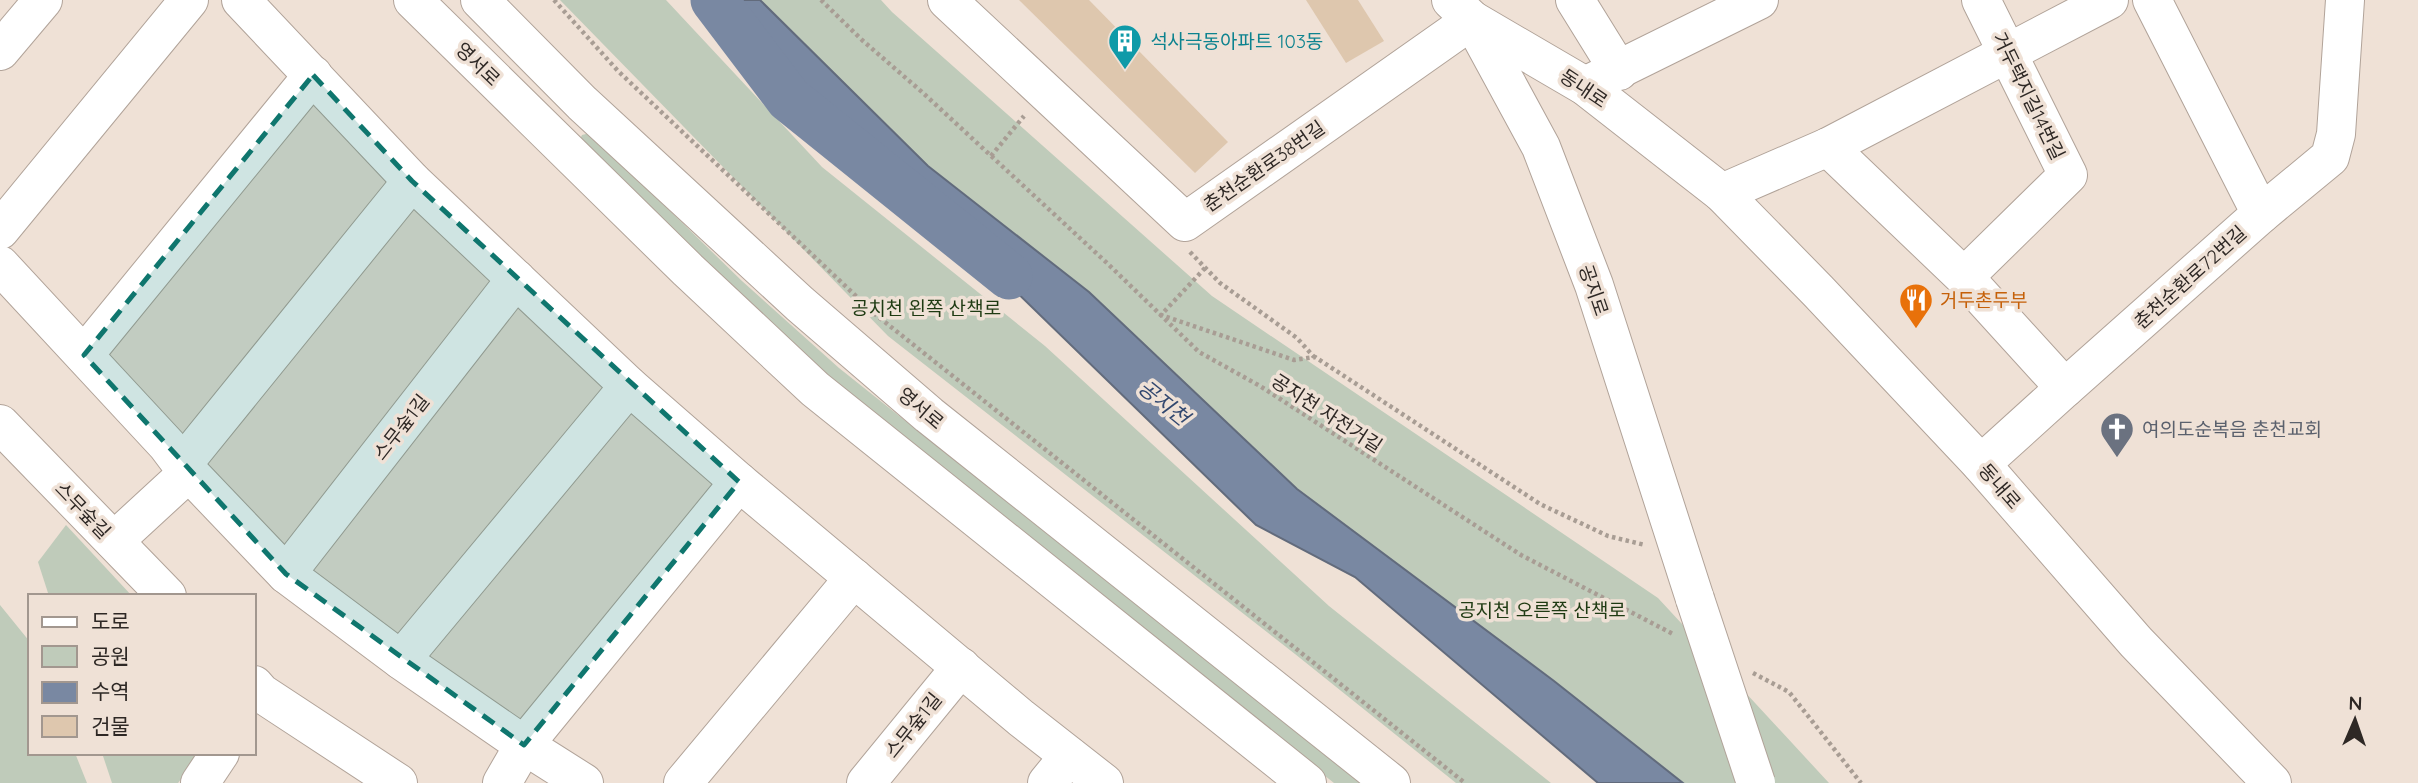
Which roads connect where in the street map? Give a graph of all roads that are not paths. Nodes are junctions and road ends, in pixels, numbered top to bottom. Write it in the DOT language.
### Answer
graph roads {
  1 [pos="43,0"];
  2 [pos="189,0"];
  3 [pos="241,0"];
  4 [pos="413,0"];
  5 [pos="480,0"];
  6 [pos="947,0"];
  7 [pos="1575,0"];
  8 [pos="1759,0"];
  9 [pos="1981,0"];
  10 [pos="2109,0"];
  11 [pos="2152,0"];
  12 [pos="2345,0"];
  13 [pos="1461,10"];
  14 [pos="0,51"];
  15 [pos="2008,54"];
  16 [pos="313,75"];
  17 [pos="1602,78"];
  18 [pos="1828,147"];
  19 [pos="412,181"];
  20 [pos="1722,193"];
  21 [pos="2261,214"];
  22 [pos="0,230"];
  23 [pos="0,265"];
  24 [pos="1964,277"];
  25 [pos="516,279"];
  26 [pos="84,355"];
  27 [pos="629,386"];
  28 [pos="2066,388"];
  29 [pos="0,424"];
  30 [pos="1981,464"];
  31 [pos="185,469"];
  32 [pos="739,482"];
  33 [pos="114,541"];
  34 [pos="286,574"];
  35 [pos="854,578"];
  36 [pos="165,594"];
  37 [pos="401,660"];
  38 [pos="961,667"];
  39 [pos="256,694"];
  40 [pos="524,745"];
  41 [pos="219,755"];
  42 [pos="1058,769"];
  43 [pos="382,779"];
  44 [pos="200,783"];
  45 [pos="502,783"];
  46 [pos="584,783"];
  47 [pos="683,783"];
  48 [pos="866,783"];
  49 [pos="1104,783"];
  50 [pos="1307,783"];
  51 [pos="1391,783"];
  52 [pos="1756,783"];
  53 [pos="2272,783"];
  1 -- 14 [label="street"];
  2 -- 22 [label="street"];
  3 -- 16 [label="street"];
  4 -- 50 [label="street, 영서로"];
  5 -- 51 [label="street, 영서로"];
  6 -- 13 [label="street, 춘천순환로38번길"];
  7 -- 17 [label="street"];
  8 -- 17 [label="street"];
  9 -- 15 [label="street, 거두택지길14번길"];
  10 -- 15 [label="street"];
  11 -- 21 [label="street, 춘천순환로72번길"];
  12 -- 21 [label="street"];
  13 -- 17 [label="street, 동내로"];
  13 -- 52 [label="street, 공지로, bridge"];
  15 -- 18 [label="street"];
  15 -- 24 [label="street, 거두택지길14번길"];
  16 -- 19 [label="street"];
  16 -- 26 [label="street"];
  17 -- 20 [label="street, 동내로"];
  18 -- 20 [label="street"];
  18 -- 24 [label="street"];
  19 -- 25 [label="street"];
  19 -- 31 [label="street"];
  20 -- 30 [label="street, 동내로"];
  21 -- 28 [label="street, 춘천순환로72번길"];
  23 -- 26 [label="street"];
  24 -- 28 [label="street"];
  25 -- 27 [label="street"];
  25 -- 34 [label="street, 스무숲1길"];
  26 -- 31 [label="street"];
  27 -- 32 [label="street"];
  27 -- 37 [label="street"];
  28 -- 30 [label="street, 춘천순환로72번길"];
  29 -- 33 [label="street, 스무숲길"];
  30 -- 53 [label="street, 동내로"];
  31 -- 33 [label="street"];
  31 -- 34 [label="street"];
  32 -- 35 [label="street"];
  32 -- 40 [label="street"];
  33 -- 36 [label="street, 스무숲길"];
  34 -- 37 [label="street"];
  35 -- 38 [label="street"];
  35 -- 47 [label="street"];
  37 -- 40 [label="street"];
  38 -- 42 [label="street"];
  38 -- 48 [label="street, 스무숲1길"];
  39 -- 43 [label="street"];
  40 -- 45 [label="street"];
  40 -- 46 [label="street"];
  41 -- 44 [label="street"];
  42 -- 49 [label="street"];
}
